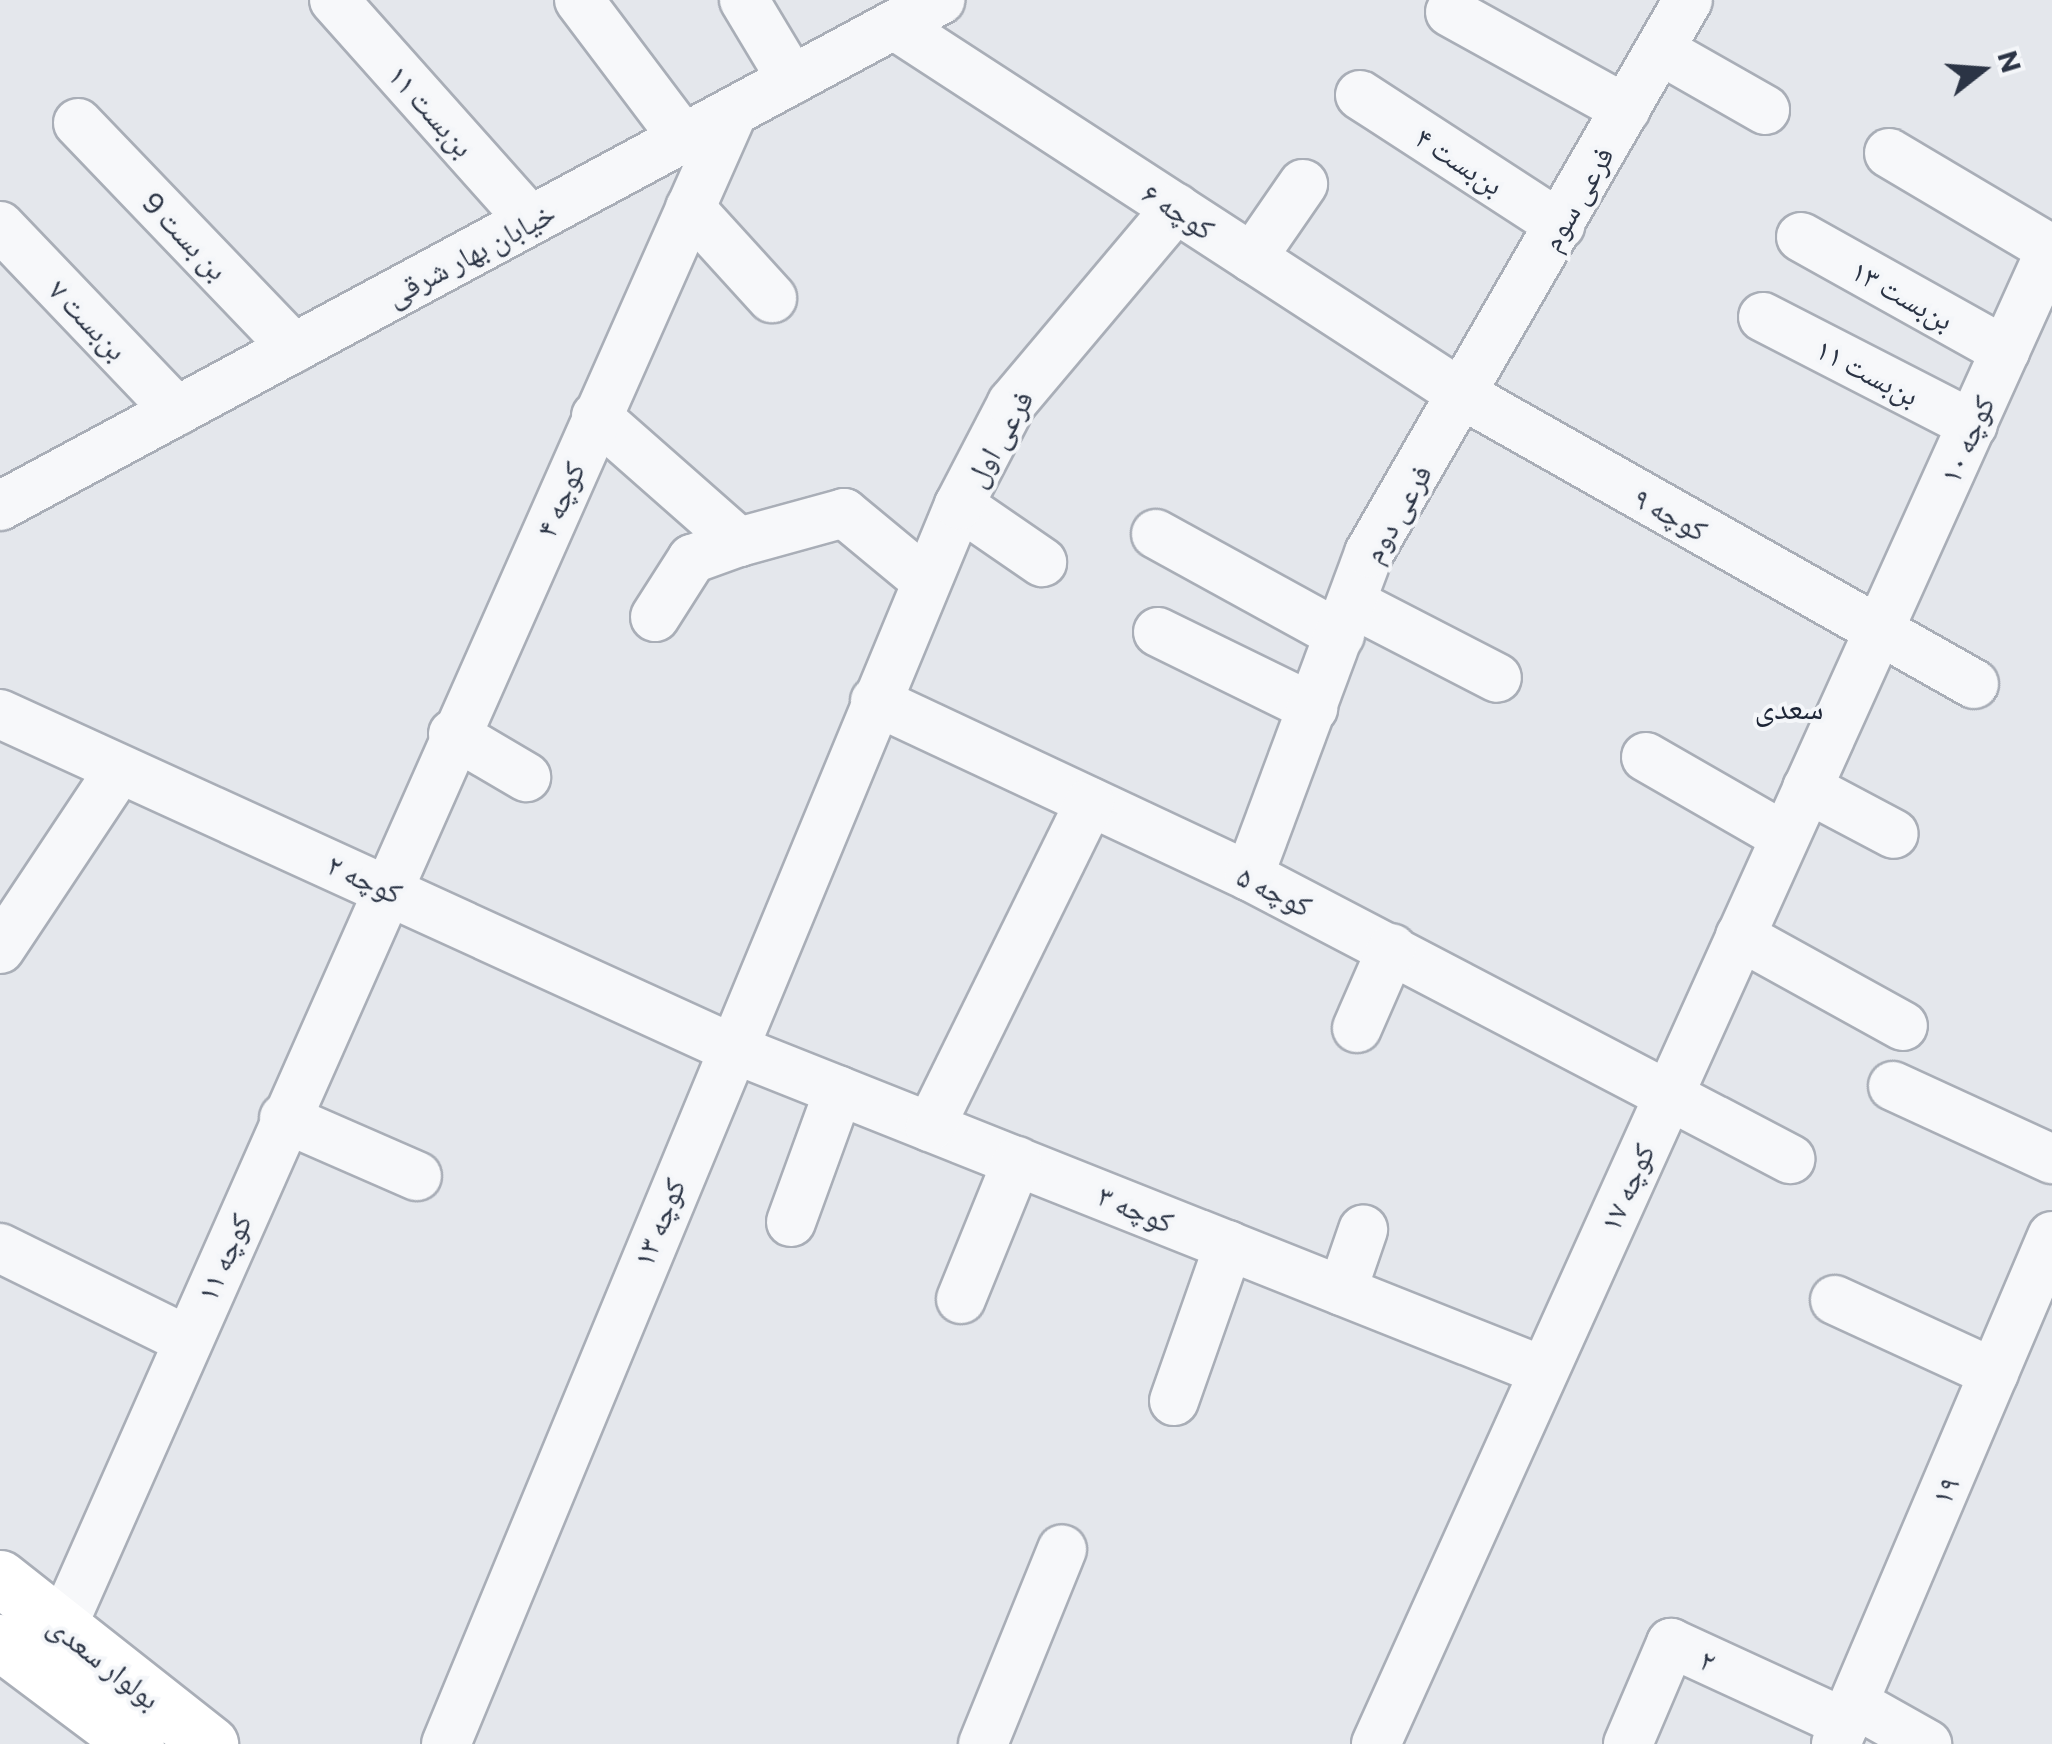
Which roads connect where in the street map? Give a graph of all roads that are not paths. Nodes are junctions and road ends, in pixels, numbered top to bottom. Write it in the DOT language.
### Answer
graph roads {
  1 [pos="334,0"];
  2 [pos="579,0"];
  3 [pos="744,0"];
  4 [pos="940,0"];
  5 [pos="1688,0"];
  6 [pos="1450,12"];
  7 [pos="894,25"];
  8 [pos="1660,50"];
  9 [pos="792,80"];
  10 [pos="1360,95"];
  11 [pos="1626,110"];
  12 [pos="1765,110"];
  13 [pos="733,112"];
  14 [pos="78,122"];
  15 [pos="683,138"];
  16 [pos="1889,153"];
  17 [pos="1303,184"];
  18 [pos="690,208"];
  19 [pos="1176,208"];
  20 [pos="530,220"];
  21 [pos="1560,225"];
  22 [pos="0,226"];
  23 [pos="1800,237"];
  24 [pos="1252,258"];
  25 [pos="2048,269"];
  26 [pos="772,298"];
  27 [pos="1763,317"];
  28 [pos="294,348"];
  29 [pos="2005,352"];
  30 [pos="1464,396"];
  31 [pos="177,411"];
  32 [pos="596,416"];
  33 [pos="1972,425"];
  34 [pos="960,505"];
  35 [pos="0,506"];
  36 [pos="1156,534"];
  37 [pos="739,542"];
  38 [pos="1042,562"];
  39 [pos="926,580"];
  40 [pos="655,617"];
  41 [pos="1346,619"];
  42 [pos="1879,630"];
  43 [pos="1158,632"];
  44 [pos="1498,678"];
  45 [pos="1974,684"];
  46 [pos="874,701"];
  47 [pos="1313,708"];
  48 [pos="0,714"];
  49 [pos="453,734"];
  50 [pos="1646,756"];
  51 [pos="120,770"];
  52 [pos="526,776"];
  53 [pos="1807,788"];
  54 [pos="1090,802"];
  55 [pos="1894,834"];
  56 [pos="1785,837"];
  57 [pos="1248,876"];
  58 [pos="385,887"];
  59 [pos="1740,936"];
  60 [pos="1392,948"];
  61 [pos="0,950"];
  62 [pos="1903,1026"];
  63 [pos="1357,1028"];
  64 [pos="729,1047"];
  65 [pos="1893,1086"];
  66 [pos="1670,1089"];
  67 [pos="838,1090"];
  68 [pos="284,1118"];
  69 [pos="930,1127"];
  70 [pos="1790,1159"];
  71 [pos="2052,1159"];
  72 [pos="1016,1161"];
  73 [pos="416,1176"];
  74 [pos="791,1222"];
  75 [pos="1362,1230"];
  76 [pos="2052,1236"];
  77 [pos="1229,1245"];
  78 [pos="0,1248"];
  79 [pos="1342,1290"];
  80 [pos="962,1299"];
  81 [pos="1834,1300"];
  82 [pos="187,1340"];
  83 [pos="1543,1371"];
  84 [pos="1994,1373"];
  85 [pos="1174,1401"];
  86 [pos="1062,1550"];
  87 [pos="0,1578"];
  88 [pos="62,1627"];
  89 [pos="0,1642"];
  90 [pos="1845,1723"];
  91 [pos="136,1744"];
  92 [pos="210,1744"];
  93 [pos="446,1744"];
  94 [pos="983,1744"];
  95 [pos="1376,1744"];
  96 [pos="1628,1744"];
  97 [pos="1926,1744"];
  1 -- 20 [label="street, بن‌بست ۱۱"];
  2 -- 15 [label="street"];
  3 -- 9 [label="street"];
  4 -- 7 [label="street, خیابان بهار شرقی"];
  5 -- 8 [label="street, فرعی سوم"];
  6 -- 11 [label="street"];
  7 -- 9 [label="street, خیابان بهار شرقی"];
  7 -- 19 [label="street, کوچه ۶"];
  8 -- 11 [label="street, فرعی سوم"];
  8 -- 12 [label="street"];
  9 -- 13 [label="street, خیابان بهار شرقی"];
  10 -- 21 [label="street, بن‌بست ۴"];
  11 -- 21 [label="street, فرعی سوم"];
  13 -- 15 [label="street, خیابان بهار شرقی"];
  13 -- 18 [label="street, کوچه ۴"];
  14 -- 28 [label="street, بن بست 9"];
  15 -- 20 [label="street, خیابان بهار شرقی"];
  16 -- 25 [label="street"];
  17 -- 24 [label="street"];
  18 -- 26 [label="street"];
  18 -- 32 [label="street, کوچه ۴"];
  19 -- 24 [label="street, کوچه ۶"];
  19 -- 34 [label="street, فرعی اول"];
  20 -- 28 [label="street, خیابان بهار شرقی"];
  21 -- 30 [label="street, فرعی سوم"];
  22 -- 31 [label="street, بن‌بست ۷"];
  23 -- 29 [label="street, بن‌بست ۱۳"];
  24 -- 30 [label="street, کوچه ۶"];
  25 -- 29 [label="street, کوچه ۱۰"];
  27 -- 33 [label="street, بن‌بست ۱۱"];
  28 -- 31 [label="street, خیابان بهار شرقی"];
  29 -- 33 [label="street, کوچه ۱۰"];
  30 -- 41 [label="street, فرعی دوم"];
  30 -- 42 [label="street, کوچه ۹"];
  31 -- 35 [label="street, خیابان بهار شرقی"];
  32 -- 37 [label="street"];
  32 -- 49 [label="street, کوچه ۴"];
  33 -- 42 [label="street, کوچه ۱۰"];
  34 -- 38 [label="street"];
  34 -- 39 [label="street, فرعی اول"];
  36 -- 41 [label="street"];
  37 -- 39 [label="street"];
  37 -- 40 [label="street"];
  39 -- 46 [label="street, فرعی اول"];
  41 -- 44 [label="street"];
  41 -- 47 [label="street"];
  42 -- 45 [label="street, کوچه ۹"];
  42 -- 53 [label="street, کوچه ۱۷"];
  43 -- 47 [label="street"];
  46 -- 54 [label="street, کوچه ۵"];
  46 -- 64 [label="street, کوچه ۱۳"];
  47 -- 57 [label="street"];
  48 -- 51 [label="street, کوچه ۲"];
  49 -- 52 [label="street"];
  49 -- 58 [label="street, کوچه ۴"];
  50 -- 56 [label="street"];
  51 -- 58 [label="street, کوچه ۲"];
  51 -- 61 [label="street"];
  53 -- 55 [label="street"];
  53 -- 56 [label="street, کوچه ۱۷"];
  54 -- 57 [label="street, کوچه ۵"];
  54 -- 69 [label="street"];
  56 -- 59 [label="street, کوچه ۱۷"];
  57 -- 60 [label="street, کوچه ۵"];
  58 -- 64 [label="street, کوچه ۲"];
  58 -- 68 [label="street, کوچه ۱۱"];
  59 -- 62 [label="street"];
  59 -- 66 [label="street, کوچه ۱۷"];
  60 -- 63 [label="street"];
  60 -- 66 [label="street, کوچه ۵"];
  64 -- 67 [label="street, کوچه ۳"];
  64 -- 93 [label="street, کوچه ۱۳"];
  65 -- 71 [label="street"];
  66 -- 70 [label="street, کوچه ۵"];
  66 -- 83 [label="street, کوچه ۱۷"];
  67 -- 69 [label="street, کوچه ۳"];
  67 -- 74 [label="street"];
  68 -- 73 [label="street"];
  68 -- 82 [label="street, کوچه ۱۱"];
  69 -- 72 [label="street, کوچه ۳"];
  72 -- 77 [label="street, کوچه ۳"];
  72 -- 80 [label="street"];
  75 -- 79 [label="street"];
  76 -- 84 [label="street, ۱۹"];
  77 -- 79 [label="street, کوچه ۳"];
  77 -- 85 [label="street"];
  78 -- 82 [label="street"];
  79 -- 83 [label="street, کوچه ۳"];
  81 -- 84 [label="street"];
  82 -- 88 [label="street, کوچه ۱۱"];
  83 -- 95 [label="street, کوچه ۱۷"];
  84 -- 90 [label="street, ۱۹"];
  86 -- 94 [label="street"];
  87 -- 88 [label="main road, بولوار سعدی"];
  88 -- 92 [label="main road, بولوار سعدی"];
  89 -- 91 [label="main road, بولوار سعدی"];
  90 -- 96 [label="street, ۲"];
  90 -- 97 [label="street"];
}
